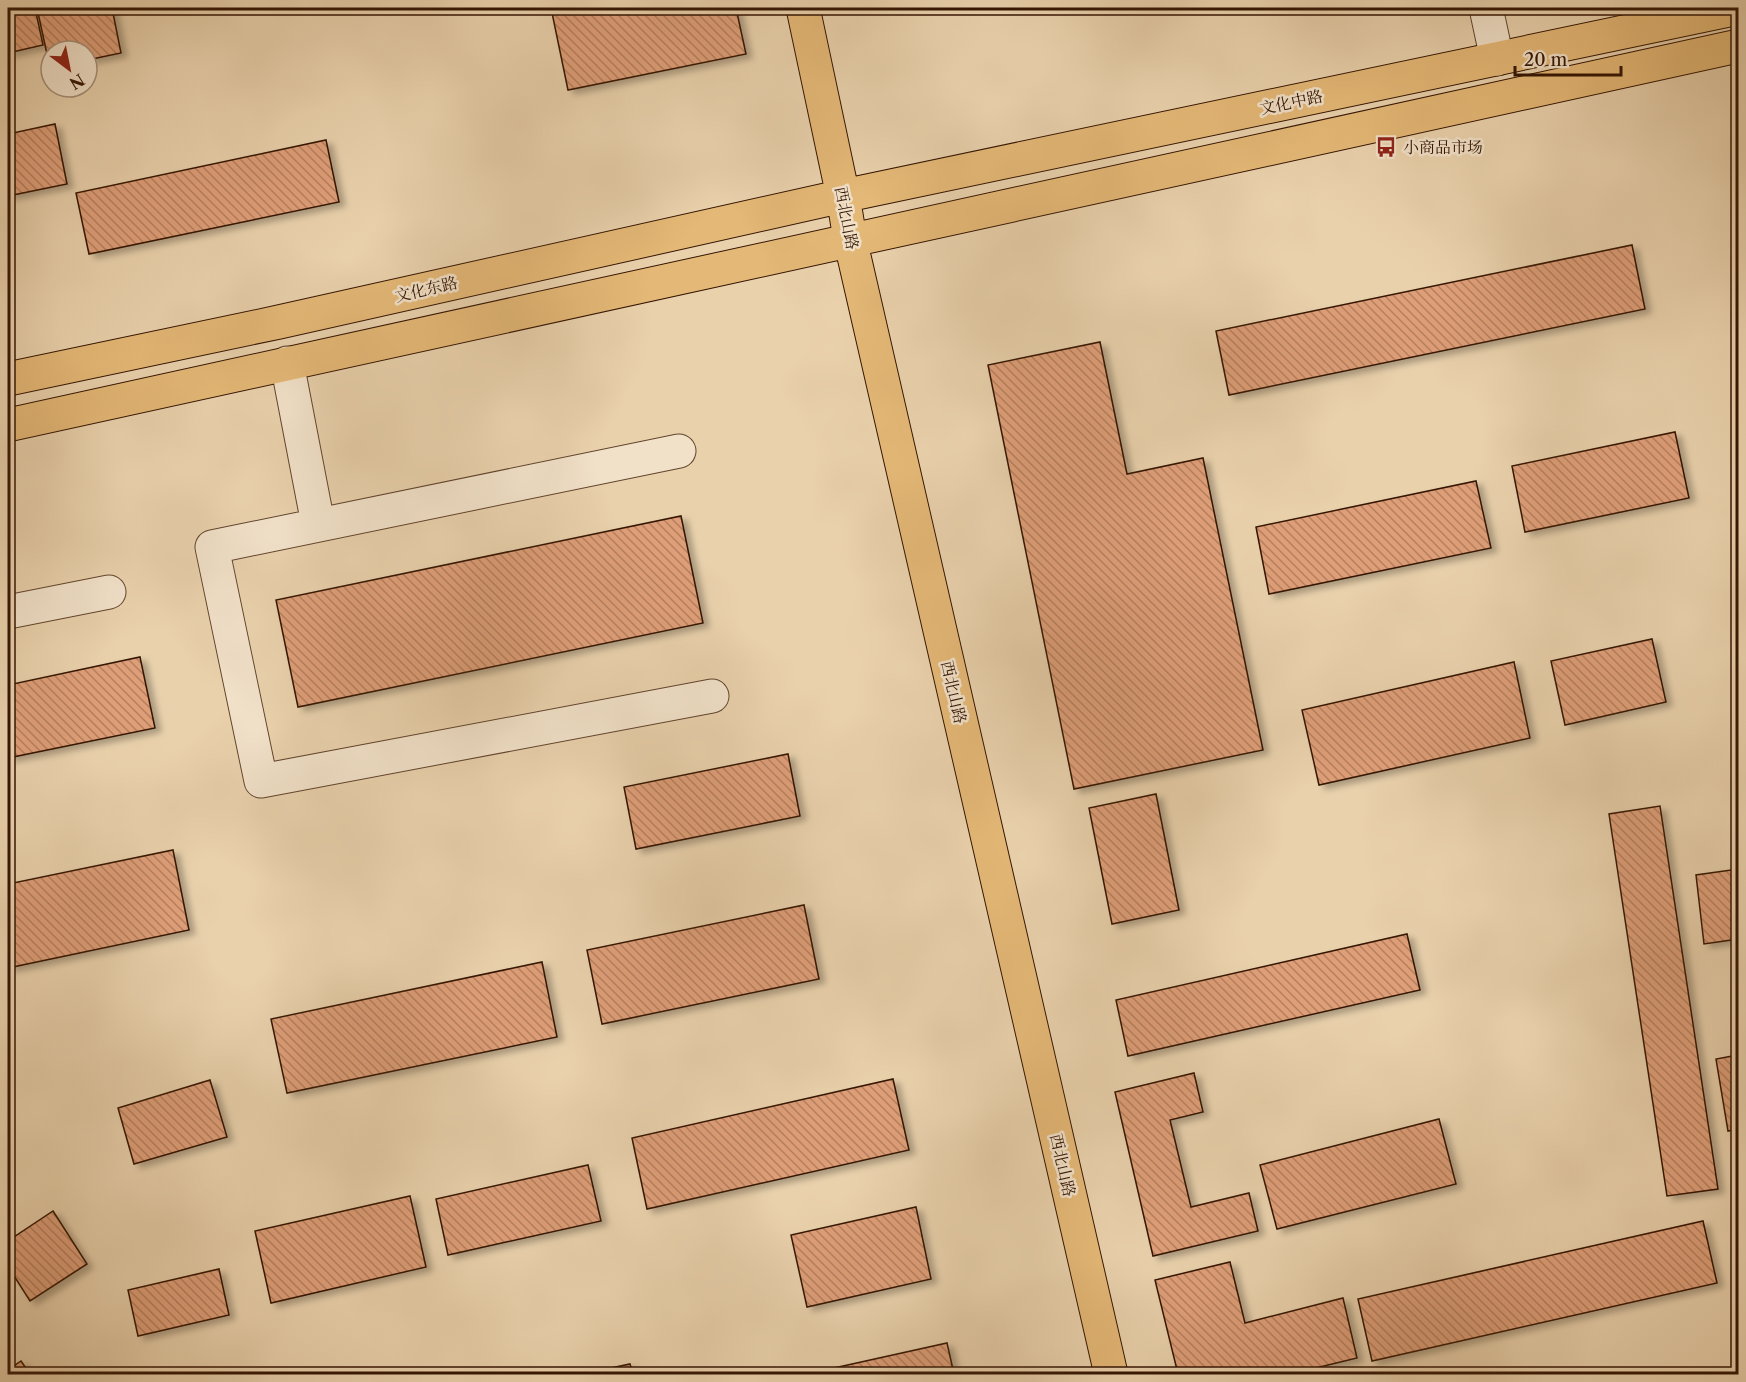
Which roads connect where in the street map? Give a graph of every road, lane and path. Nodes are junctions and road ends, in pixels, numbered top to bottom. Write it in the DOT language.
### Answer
graph roads {
  1 [pos="803,8"];
  2 [pos="1486,8"];
  3 [pos="1738,8"];
  4 [pos="1738,46"];
  5 [pos="1497,59"];
  6 [pos="843,196"];
  7 [pos="850,239"];
  8 [pos="286,363"];
  9 [pos="8,379"];
  10 [pos="8,425"];
  11 [pos="679,451"];
  12 [pos="318,524"];
  13 [pos="109,592"];
  14 [pos="8,612"];
  15 [pos="712,696"];
  16 [pos="1111,1374"];
  1 -- 6 [label="main road, 西北山路"];
  2 -- 5 [label="lane"];
  3 -- 5 [label="main road, 文化中路"];
  4 -- 7 [label="main road"];
  5 -- 6 [label="main road, 文化中路"];
  6 -- 7 [label="main road, 西北山路"];
  6 -- 9 [label="main road, 文化东路"];
  7 -- 8 [label="main road"];
  7 -- 16 [label="main road, 西北山路"];
  8 -- 10 [label="main road"];
  8 -- 12 [label="lane"];
  11 -- 12 [label="lane"];
  12 -- 15 [label="lane"];
  13 -- 14 [label="lane"];
}
